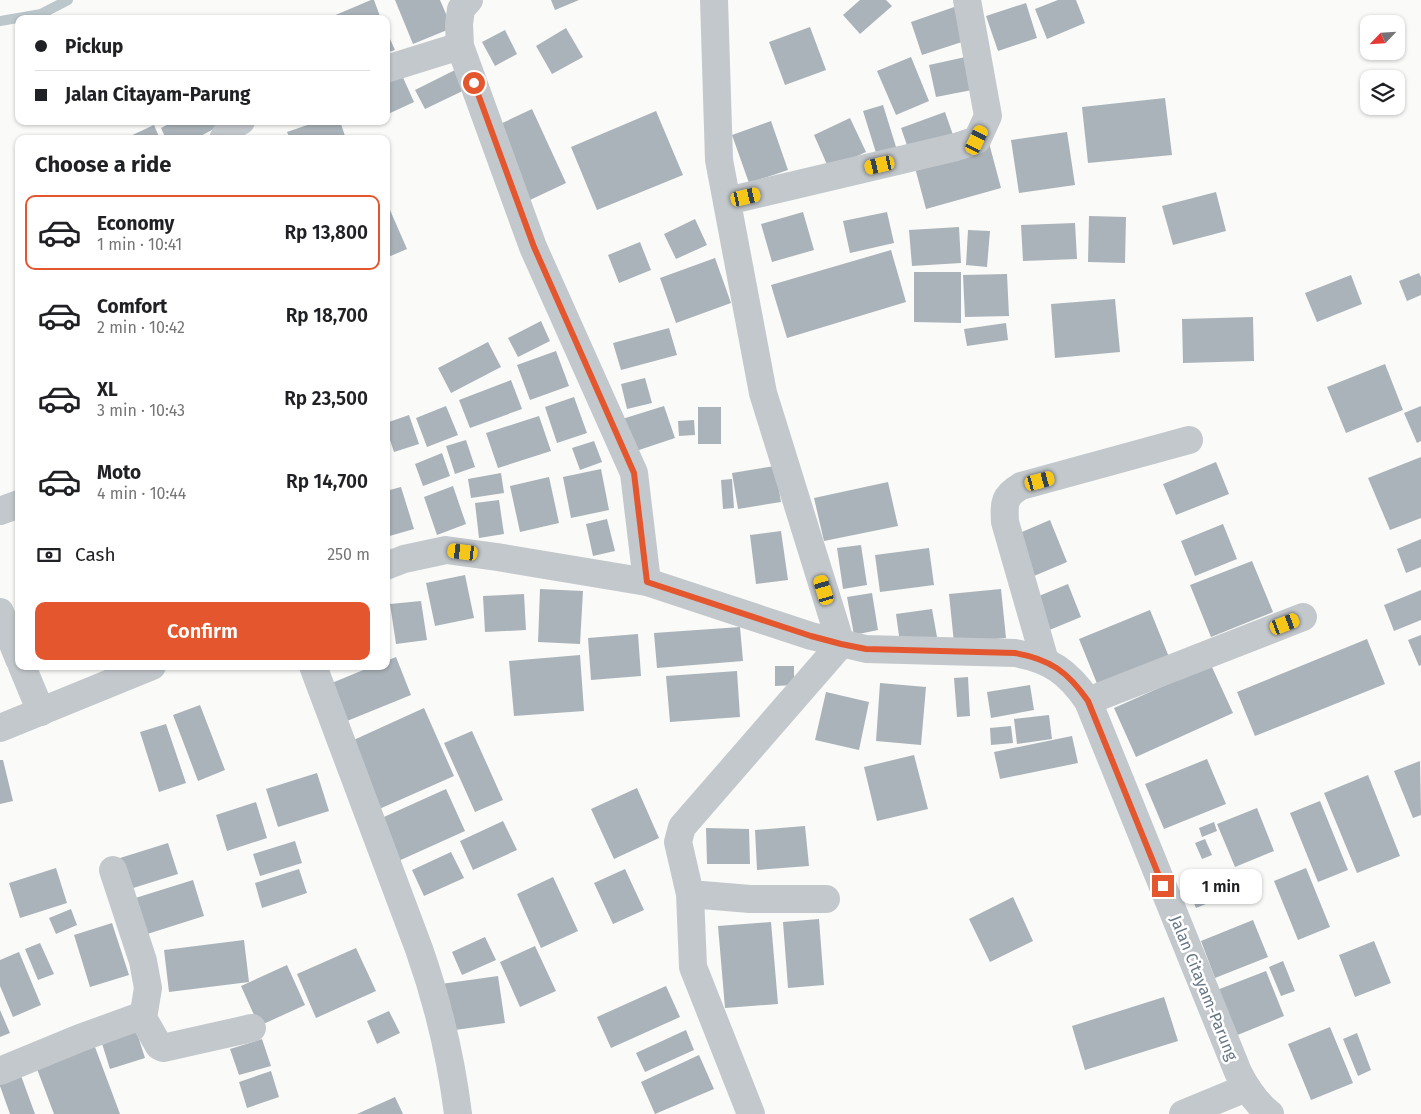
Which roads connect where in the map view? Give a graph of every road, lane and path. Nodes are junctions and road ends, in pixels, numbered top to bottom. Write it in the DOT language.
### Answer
graph roads {
  1 [pos="470,0"];
  2 [pos="714,0"];
  3 [pos="967,0"];
  4 [pos="460,46"];
  5 [pos="390,67"];
  6 [pos="234,125"];
  7 [pos="225,135"];
  8 [pos="727,201"];
  9 [pos="1190,440"];
  10 [pos="15,506"];
  11 [pos="0,512"];
  12 [pos="390,564"];
  13 [pos="647,582"];
  14 [pos="0,612"];
  15 [pos="1303,617"];
  16 [pos="841,644"];
  17 [pos="15,649"];
  18 [pos="1045,661"];
  19 [pos="24,670"];
  20 [pos="142,670"];
  21 [pos="315,670"];
  22 [pos="1088,701"];
  23 [pos="41,712"];
  24 [pos="0,728"];
  25 [pos="113,870"];
  26 [pos="690,894"];
  27 [pos="826,899"];
  28 [pos="143,1018"];
  29 [pos="252,1028"];
  30 [pos="0,1071"];
  31 [pos="1246,1088"];
  32 [pos="458,1114"];
  33 [pos="751,1114"];
  34 [pos="1183,1114"];
  35 [pos="1270,1114"];
  1 -- 4 [label="street"];
  2 -- 8 [label="street"];
  3 -- 8 [label="street"];
  4 -- 5 [label="street"];
  4 -- 13 [label="street"];
  6 -- 7 [label="street"];
  8 -- 16 [label="street"];
  9 -- 18 [label="street"];
  10 -- 11 [label="street"];
  12 -- 13 [label="street, Jalan Citayam-Parung"];
  13 -- 16 [label="street, Jalan Citayam-Parung"];
  14 -- 17 [label="street"];
  15 -- 22 [label="street"];
  16 -- 18 [label="street, Jalan Citayam-Parung"];
  16 -- 26 [label="street"];
  18 -- 22 [label="street, Jalan Citayam-Parung"];
  19 -- 23 [label="street"];
  20 -- 23 [label="street"];
  21 -- 32 [label="street"];
  22 -- 31 [label="street, Jalan Citayam-Parung"];
  23 -- 24 [label="street"];
  25 -- 28 [label="street"];
  26 -- 27 [label="street"];
  26 -- 33 [label="street"];
  28 -- 29 [label="street"];
  28 -- 30 [label="street"];
  31 -- 34 [label="street"];
  31 -- 35 [label="street, Jalan Citayam-Parung"];
}
